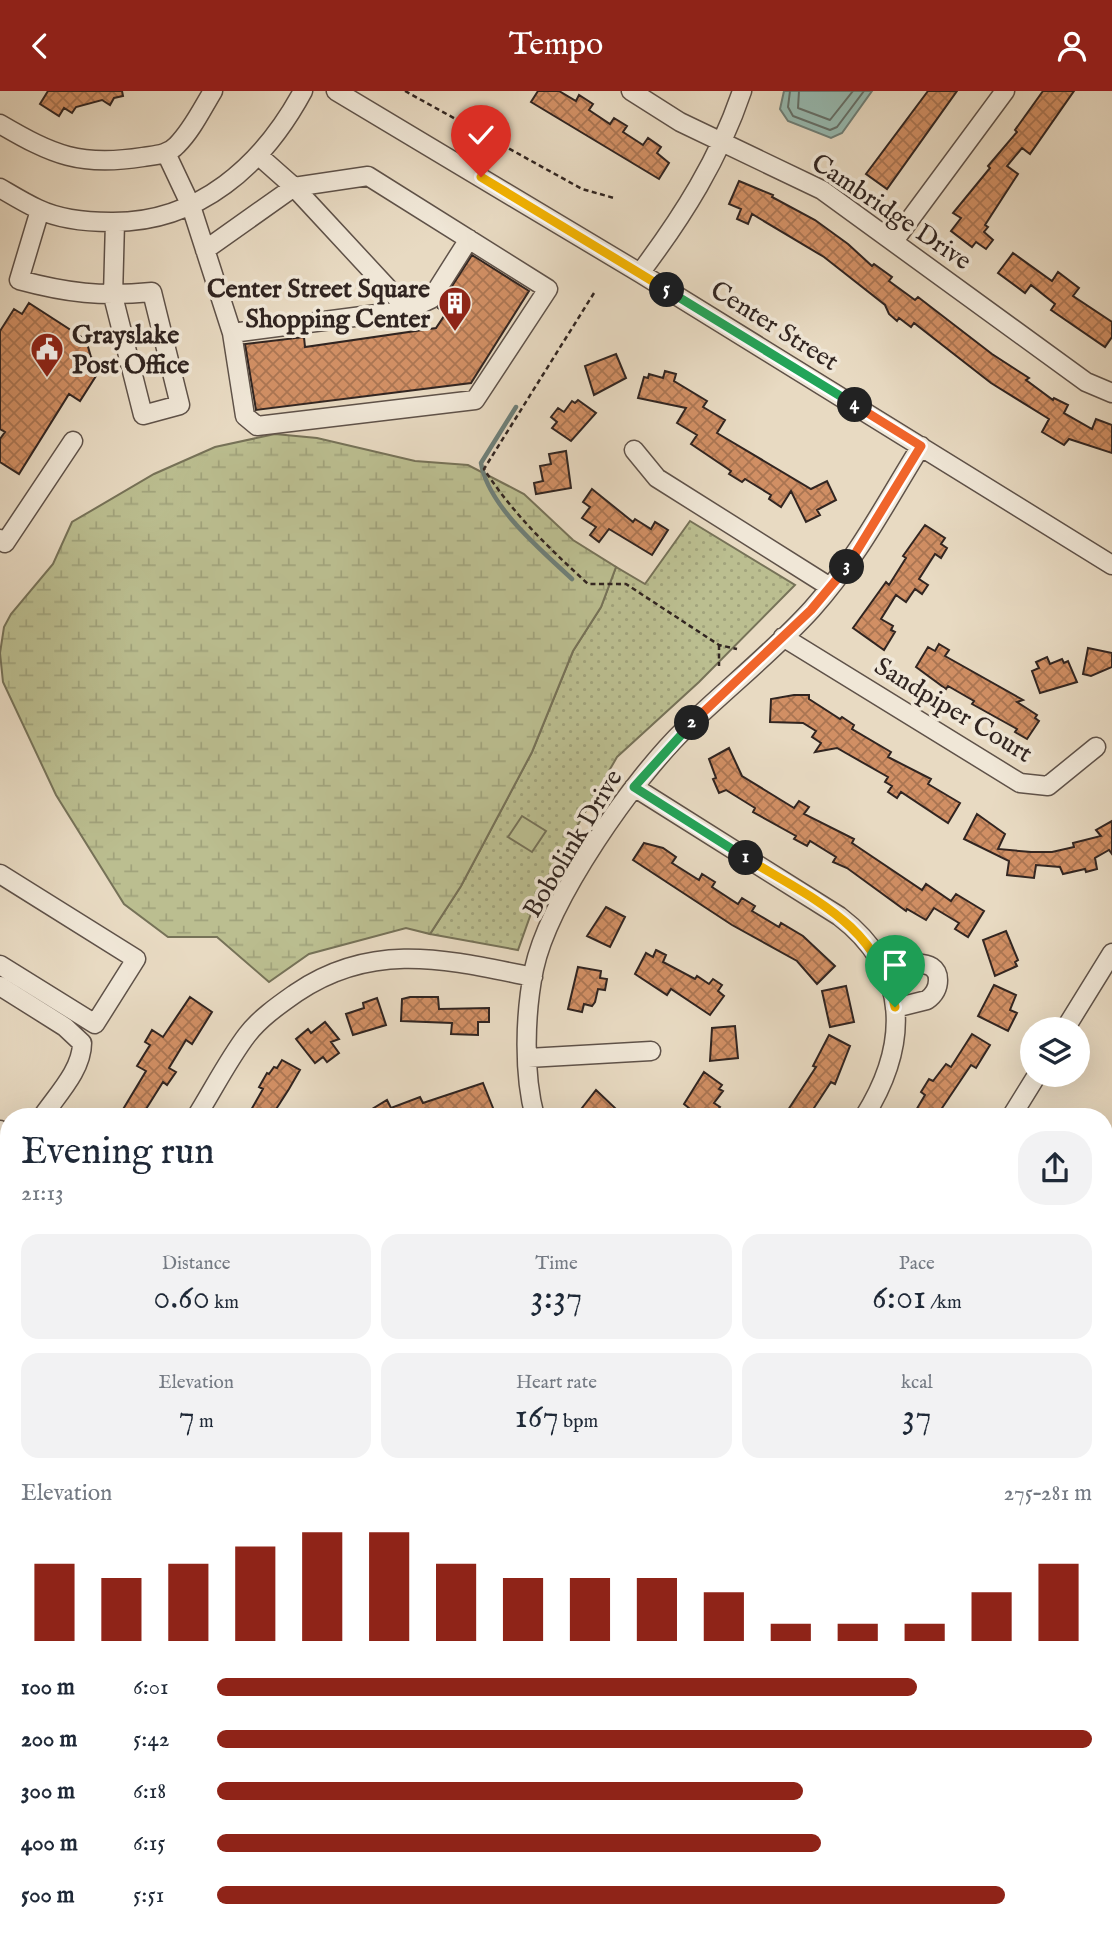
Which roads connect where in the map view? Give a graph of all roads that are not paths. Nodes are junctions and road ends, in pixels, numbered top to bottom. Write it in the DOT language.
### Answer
graph roads {
  1 [pos="213,91"];
  2 [pos="303,91"];
  3 [pos="336,91"];
  4 [pos="631,91"];
  5 [pos="742,91"];
  6 [pos="1005,91"];
  7 [pos="0,124"];
  8 [pos="722,141"];
  9 [pos="166,153"];
  10 [pos="259,156"];
  11 [pos="294,187"];
  12 [pos="0,188"];
  13 [pos="191,206"];
  14 [pos="40,210"];
  15 [pos="115,222"];
  16 [pos="468,239"];
  17 [pos="894,241"];
  18 [pos="205,250"];
  19 [pos="640,273"];
  20 [pos="113,296"];
  21 [pos="408,310"];
  22 [pos="232,333"];
  23 [pos="1112,393"];
  24 [pos="73,441"];
  25 [pos="921,446"];
  26 [pos="634,450"];
  27 [pos="0,539"];
  28 [pos="1112,565"];
  29 [pos="830,587"];
  30 [pos="783,637"];
  31 [pos="1096,747"];
  32 [pos="634,787"];
  33 [pos="0,874"];
  34 [pos="1112,953"];
  35 [pos="0,965"];
  36 [pos="884,970"];
  37 [pos="533,977"];
  38 [pos="0,986"];
  39 [pos="895,1007"];
  40 [pos="1072,1017"];
  41 [pos="651,1051"];
  42 [pos="528,1058"];
  43 [pos="1030,1087"];
  44 [pos="48,1108"];
  45 [pos="202,1108"];
  46 [pos="534,1108"];
  47 [pos="869,1108"];
  48 [pos="1017,1108"];
  1 -- 9 [label="street"];
  2 -- 10 [label="street"];
  3 -- 19 [label="street, Center Street"];
  4 -- 8 [label="street, Cambridge Drive"];
  5 -- 8 [label="street"];
  6 -- 17 [label="street"];
  7 -- 9 [label="street"];
  8 -- 17 [label="street, Cambridge Drive"];
  8 -- 19 [label="street"];
  9 -- 13 [label="street"];
  10 -- 11 [label="street"];
  10 -- 13 [label="street"];
  11 -- 16 [label="street"];
  11 -- 18 [label="street"];
  11 -- 21 [label="street"];
  12 -- 14 [label="street"];
  13 -- 15 [label="street"];
  13 -- 18 [label="street"];
  14 -- 15 [label="street"];
  14 -- 20 [label="street"];
  15 -- 20 [label="street"];
  16 -- 21 [label="street"];
  16 -- 22 [label="street"];
  17 -- 23 [label="street, Cambridge Drive"];
  18 -- 22 [label="street"];
  19 -- 25 [label="street, Center Street"];
  20 -- 20 [label="street"];
  21 -- 22 [label="street"];
  24 -- 27 [label="street"];
  25 -- 28 [label="street, Center Street"];
  25 -- 29 [label="street, Bobolink Drive"];
  26 -- 29 [label="street"];
  29 -- 30 [label="street, Bobolink Drive"];
  30 -- 31 [label="street, Sandpiper Court"];
  30 -- 32 [label="street, Bobolink Drive"];
  32 -- 36 [label="street"];
  32 -- 37 [label="street, Bobolink Drive"];
  33 -- 35 [label="street"];
  34 -- 40 [label="street"];
  36 -- 39 [label="street"];
  36 -- 39 [label="street"];
  37 -- 42 [label="street, Bobolink Drive"];
  37 -- 45 [label="street"];
  38 -- 44 [label="street"];
  39 -- 47 [label="street"];
  41 -- 42 [label="street"];
  42 -- 46 [label="street, Bobolink Drive"];
  43 -- 48 [label="street"];
}
